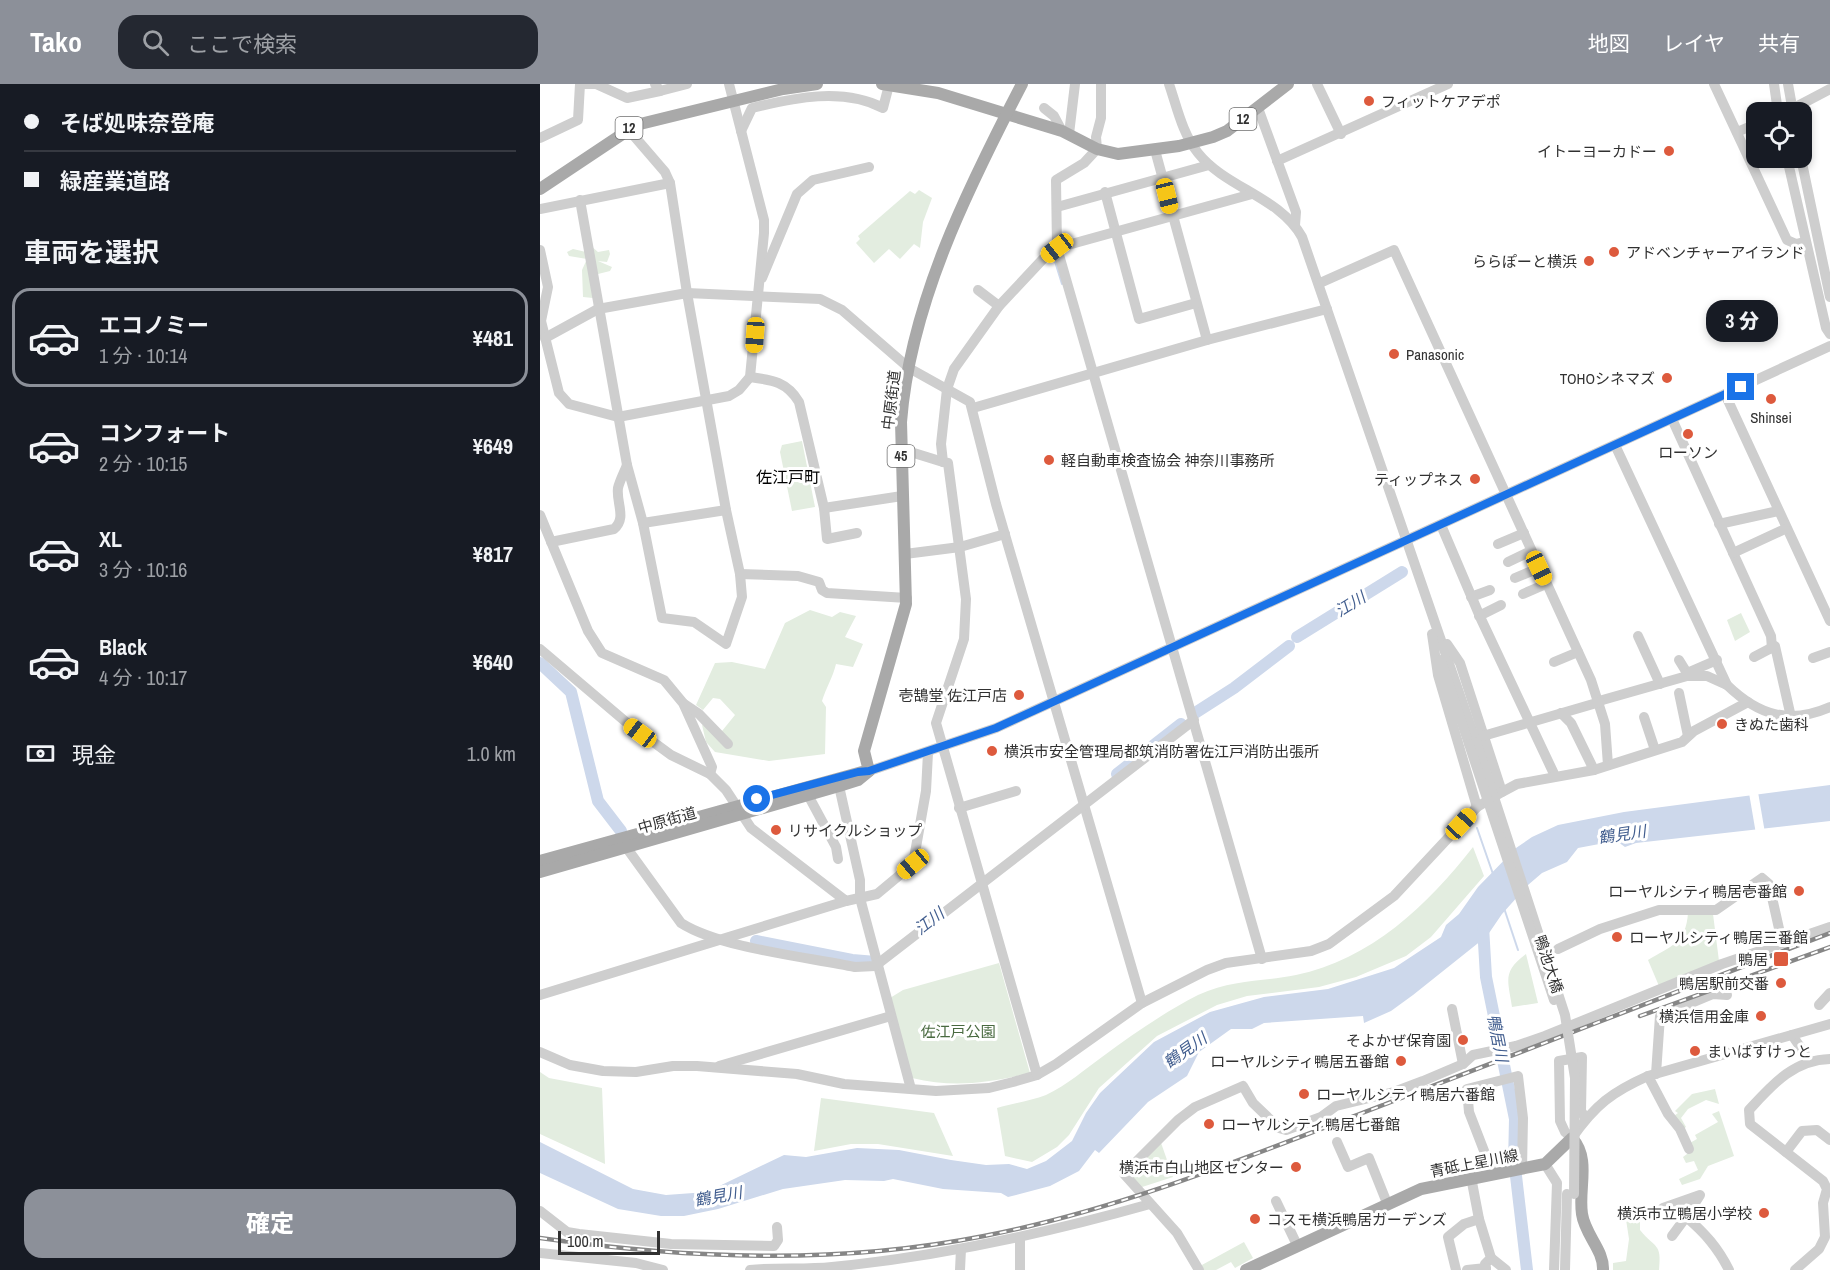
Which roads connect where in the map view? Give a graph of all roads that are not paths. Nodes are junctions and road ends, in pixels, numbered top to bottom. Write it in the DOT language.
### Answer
graph roads {
  1 [pos="581,84"];
  2 [pos="687,84"];
  3 [pos="729,84"];
  4 [pos="817,84"];
  5 [pos="882,84"];
  6 [pos="1022,84"];
  7 [pos="1075,84"];
  8 [pos="1101,84"];
  9 [pos="1169,84"];
  10 [pos="1288,84"];
  11 [pos="1317,84"];
  12 [pos="1448,84"];
  13 [pos="1714,84"];
  14 [pos="1774,84"];
  15 [pos="1788,84"];
  16 [pos="889,85"];
  17 [pos="657,87"];
  18 [pos="938,89"];
  19 [pos="1830,89"];
  20 [pos="734,101"];
  21 [pos="1777,102"];
  22 [pos="1791,102"];
  23 [pos="1808,102"];
  24 [pos="1044,108"];
  25 [pos="1258,108"];
  26 [pos="1006,115"];
  27 [pos="1746,128"];
  28 [pos="628,129"];
  29 [pos="741,131"];
  30 [pos="1737,132"];
  31 [pos="1065,133"];
  32 [pos="1341,134"];
  33 [pos="541,135"];
  34 [pos="1191,143"];
  35 [pos="1096,149"];
  36 [pos="1155,150"];
  37 [pos="1277,161"];
  38 [pos="1209,165"];
  39 [pos="869,167"];
  40 [pos="1789,168"];
  41 [pos="1803,168"];
  42 [pos="1162,177"];
  43 [pos="670,183"];
  44 [pos="540,189"];
  45 [pos="1105,192"];
  46 [pos="1252,194"];
  47 [pos="580,200"];
  48 [pos="1057,207"];
  49 [pos="540,208"];
  50 [pos="1171,215"];
  51 [pos="1295,225"];
  52 [pos="1116,231"];
  53 [pos="1804,242"];
  54 [pos="1057,248"];
  55 [pos="540,250"];
  56 [pos="759,283"];
  57 [pos="1320,283"];
  58 [pos="978,290"];
  59 [pos="687,293"];
  60 [pos="758,296"];
  61 [pos="1830,297"];
  62 [pos="1196,303"];
  63 [pos="999,306"];
  64 [pos="598,309"];
  65 [pos="1327,309"];
  66 [pos="1830,334"];
  67 [pos="545,338"];
  68 [pos="1207,340"];
  69 [pos="1830,346"];
  70 [pos="909,368"];
  71 [pos="1093,375"];
  72 [pos="750,377"];
  73 [pos="948,389"];
  74 [pos="1725,394"];
  75 [pos="707,399"];
  76 [pos="973,408"];
  77 [pos="618,417"];
  78 [pos="1672,419"];
  79 [pos="1615,445"];
  80 [pos="901,449"];
  81 [pos="944,462"];
  82 [pos="627,465"];
  83 [pos="1508,494"];
  84 [pos="902,496"];
  85 [pos="824,508"];
  86 [pos="726,510"];
  87 [pos="1778,511"];
  88 [pos="540,515"];
  89 [pos="643,523"];
  90 [pos="1719,524"];
  91 [pos="1440,525"];
  92 [pos="1785,528"];
  93 [pos="857,533"];
  94 [pos="1524,533"];
  95 [pos="1005,534"];
  96 [pos="1406,541"];
  97 [pos="551,542"];
  98 [pos="1498,544"];
  99 [pos="960,547"];
  100 [pos="1531,551"];
  101 [pos="1733,553"];
  102 [pos="904,554"];
  103 [pos="1508,562"];
  104 [pos="1539,568"];
  105 [pos="740,574"];
  106 [pos="1515,578"];
  107 [pos="1546,584"];
  108 [pos="1490,590"];
  109 [pos="1523,594"];
  110 [pos="1472,597"];
  111 [pos="907,598"];
  112 [pos="1501,606"];
  113 [pos="1479,616"];
  114 [pos="1830,621"];
  115 [pos="1435,633"];
  116 [pos="1638,636"];
  117 [pos="1172,648"];
  118 [pos="1772,648"];
  119 [pos="540,649"];
  120 [pos="1578,652"];
  121 [pos="1830,652"];
  122 [pos="1754,657"];
  123 [pos="1813,658"];
  124 [pos="1679,660"];
  125 [pos="1717,660"];
  126 [pos="1554,662"];
  127 [pos="1687,675"];
  128 [pos="1660,684"];
  129 [pos="1727,685"];
  130 [pos="1679,693"];
  131 [pos="1055,701"];
  132 [pos="1600,701"];
  133 [pos="1748,702"];
  134 [pos="683,703"];
  135 [pos="1830,707"];
  136 [pos="1561,713"];
  137 [pos="1645,717"];
  138 [pos="1791,717"];
  139 [pos="1194,720"];
  140 [pos="1530,723"];
  141 [pos="1688,736"];
  142 [pos="1476,741"];
  143 [pos="728,744"];
  144 [pos="942,748"];
  145 [pos="1654,750"];
  146 [pos="928,753"];
  147 [pos="1608,765"];
  148 [pos="1594,770"];
  149 [pos="869,771"];
  150 [pos="710,774"];
  151 [pos="1555,776"];
  152 [pos="839,786"];
  153 [pos="1016,791"];
  154 [pos="1502,792"];
  155 [pos="808,795"];
  156 [pos="1084,804"];
  157 [pos="1477,807"];
  158 [pos="958,808"];
  159 [pos="740,809"];
  160 [pos="626,847"];
  161 [pos="838,859"];
  162 [pos="540,861"];
  163 [pos="540,872"];
  164 [pos="981,885"];
  165 [pos="860,898"];
  166 [pos="846,901"];
  167 [pos="1830,927"];
  168 [pos="719,939"];
  169 [pos="1782,942"];
  170 [pos="1558,949"];
  171 [pos="1262,958"];
  172 [pos="877,965"];
  173 [pos="1830,993"];
  174 [pos="540,995"];
  175 [pos="1727,995"];
  176 [pos="1142,1003"];
  177 [pos="1819,1005"];
  178 [pos="1452,1009"];
  179 [pos="891,1016"];
  180 [pos="1830,1024"];
  181 [pos="1792,1035"];
  182 [pos="540,1052"];
  183 [pos="1830,1059"];
  184 [pos="1809,1060"];
  185 [pos="1463,1064"];
  186 [pos="713,1067"];
  187 [pos="1037,1075"];
  188 [pos="1652,1075"];
  189 [pos="911,1089"];
  190 [pos="1586,1119"];
  191 [pos="1572,1138"];
  192 [pos="1830,1140"];
  193 [pos="1337,1142"];
  194 [pos="1689,1149"];
  195 [pos="1786,1152"];
  196 [pos="1545,1164"];
  197 [pos="1522,1169"];
  198 [pos="1493,1174"];
  199 [pos="1472,1177"];
  200 [pos="1570,1194"];
  201 [pos="1276,1201"];
  202 [pos="1387,1203"];
  203 [pos="1150,1204"];
  204 [pos="1663,1208"];
  205 [pos="540,1211"];
  206 [pos="1686,1217"];
  207 [pos="1479,1219"];
  208 [pos="777,1227"];
  209 [pos="1672,1236"];
  210 [pos="1020,1238"];
  211 [pos="1297,1245"];
  212 [pos="961,1249"];
  213 [pos="540,1253"];
  214 [pos="579,1258"];
  215 [pos="886,1265"];
  216 [pos="1488,1265"];
  217 [pos="579,1270"];
  218 [pos="663,1270"];
  219 [pos="750,1270"];
  220 [pos="960,1270"];
  221 [pos="1020,1270"];
  222 [pos="1199,1270"];
  223 [pos="1246,1270"];
  224 [pos="1456,1270"];
  225 [pos="1467,1270"];
  226 [pos="1506,1270"];
  227 [pos="1554,1270"];
  228 [pos="1565,1270"];
  229 [pos="1570,1270"];
  230 [pos="1603,1270"];
  231 [pos="1729,1270"];
  232 [pos="1795,1270"];
  1 -- 17 [label="street"];
  1 -- 33 [label="street"];
  2 -- 17 [label="street"];
  3 -- 20 [label="street"];
  4 -- 20 [label="main road, 12"];
  5 -- 16 [label="main road, 12"];
  6 -- 26 [label="main road, 中原街道 / 45"];
  7 -- 31 [label="street"];
  8 -- 35 [label="street"];
  9 -- 34 [label="street"];
  10 -- 25 [label="main road, 12"];
  11 -- 32 [label="street"];
  12 -- 32 [label="street"];
  13 -- 30 [label="street"];
  14 -- 21 [label="street"];
  15 -- 22 [label="street"];
  16 -- 18 [label="main road, 12"];
  16 -- 29 [label="street"];
  18 -- 26 [label="main road, 12"];
  19 -- 23 [label="street"];
  20 -- 28 [label="main road, 12"];
  20 -- 29 [label="street"];
  24 -- 31 [label="street"];
  25 -- 34 [label="main road, 12"];
  25 -- 37 [label="street"];
  26 -- 31 [label="main road, 12"];
  26 -- 70 [label="main road, 中原街道 / 45"];
  27 -- 30 [label="street"];
  28 -- 43 [label="street"];
  28 -- 44 [label="main road, 12"];
  29 -- 56 [label="street"];
  30 -- 53 [label="street"];
  31 -- 35 [label="main road, 12"];
  32 -- 37 [label="street"];
  34 -- 36 [label="main road, 12"];
  34 -- 38 [label="street"];
  35 -- 36 [label="main road, 12"];
  35 -- 48 [label="street"];
  36 -- 42 [label="street"];
  37 -- 51 [label="street"];
  38 -- 42 [label="street"];
  38 -- 46 [label="street"];
  39 -- 56 [label="street"];
  40 -- 53 [label="street"];
  41 -- 61 [label="street"];
  42 -- 45 [label="street"];
  42 -- 50 [label="street"];
  43 -- 47 [label="street"];
  43 -- 59 [label="street"];
  45 -- 48 [label="street"];
  45 -- 52 [label="street"];
  46 -- 50 [label="street"];
  46 -- 51 [label="street"];
  47 -- 49 [label="street"];
  47 -- 64 [label="street"];
  48 -- 54 [label="street"];
  50 -- 52 [label="street"];
  50 -- 62 [label="street"];
  51 -- 57 [label="street"];
  52 -- 54 [label="street"];
  52 -- 62 [label="street"];
  53 -- 66 [label="street"];
  54 -- 63 [label="street"];
  54 -- 71 [label="street"];
  55 -- 67 [label="street"];
  56 -- 60 [label="street"];
  57 -- 65 [label="street"];
  57 -- 83 [label="street"];
  58 -- 63 [label="street"];
  59 -- 60 [label="street"];
  59 -- 64 [label="street"];
  59 -- 75 [label="street"];
  60 -- 70 [label="street"];
  60 -- 72 [label="street"];
  62 -- 68 [label="street"];
  63 -- 73 [label="street"];
  64 -- 67 [label="street"];
  64 -- 77 [label="street"];
  65 -- 68 [label="street"];
  65 -- 96 [label="street"];
  67 -- 77 [label="street"];
  68 -- 71 [label="street"];
  69 -- 74 [label="street"];
  70 -- 73 [label="street"];
  70 -- 80 [label="main road, 中原街道 / 45"];
  71 -- 76 [label="street"];
  71 -- 117 [label="street"];
  72 -- 75 [label="street"];
  72 -- 85 [label="street"];
  73 -- 76 [label="street"];
  73 -- 81 [label="street"];
  74 -- 78 [label="street"];
  74 -- 87 [label="street"];
  75 -- 77 [label="street"];
  75 -- 86 [label="street"];
  76 -- 95 [label="street"];
  77 -- 82 [label="street"];
  78 -- 79 [label="street"];
  78 -- 90 [label="street"];
  79 -- 83 [label="street"];
  79 -- 125 [label="street"];
  80 -- 81 [label="street"];
  80 -- 84 [label="main road, 中原街道 / 45"];
  81 -- 99 [label="street"];
  82 -- 89 [label="street"];
  82 -- 97 [label="street"];
  83 -- 91 [label="street"];
  83 -- 94 [label="street"];
  84 -- 85 [label="street"];
  84 -- 102 [label="main road, 中原街道 / 45"];
  85 -- 93 [label="street"];
  86 -- 89 [label="street"];
  86 -- 105 [label="street"];
  87 -- 90 [label="street"];
  87 -- 92 [label="street"];
  88 -- 97 [label="street"];
  89 -- 105 [label="street"];
  90 -- 101 [label="street"];
  91 -- 96 [label="street"];
  91 -- 110 [label="street"];
  92 -- 101 [label="street"];
  92 -- 114 [label="street"];
  94 -- 98 [label="street"];
  94 -- 100 [label="street"];
  95 -- 99 [label="street"];
  95 -- 131 [label="street"];
  96 -- 115 [label="street"];
  96 -- 117 [label="street"];
  97 -- 134 [label="street"];
  99 -- 102 [label="street"];
  99 -- 144 [label="street"];
  100 -- 103 [label="street"];
  100 -- 104 [label="street"];
  101 -- 118 [label="street"];
  102 -- 111 [label="main road, 中原街道 / 45"];
  104 -- 106 [label="street"];
  104 -- 107 [label="street"];
  105 -- 111 [label="street"];
  107 -- 109 [label="street"];
  107 -- 120 [label="street"];
  108 -- 110 [label="street"];
  110 -- 113 [label="street"];
  111 -- 149 [label="main road, 中原街道 / 45"];
  112 -- 113 [label="street"];
  113 -- 140 [label="street"];
  115 -- 142 [label="street"];
  115 -- 142 [label="street"];
  115 -- 157 [label="street"];
  116 -- 128 [label="street"];
  117 -- 131 [label="street"];
  117 -- 139 [label="street"];
  118 -- 122 [label="street"];
  118 -- 138 [label="street"];
  119 -- 150 [label="street"];
  120 -- 126 [label="street"];
  120 -- 132 [label="street"];
  121 -- 123 [label="street"];
  124 -- 127 [label="street"];
  125 -- 127 [label="street"];
  125 -- 129 [label="street"];
  127 -- 128 [label="street"];
  127 -- 129 [label="street"];
  128 -- 132 [label="street"];
  129 -- 133 [label="street"];
  130 -- 141 [label="street"];
  131 -- 144 [label="street"];
  131 -- 156 [label="street"];
  132 -- 136 [label="street"];
  132 -- 147 [label="street"];
  133 -- 138 [label="street"];
  133 -- 141 [label="street"];
  134 -- 143 [label="street"];
  134 -- 150 [label="street"];
  135 -- 138 [label="street"];
  136 -- 140 [label="street"];
  136 -- 148 [label="street"];
  137 -- 145 [label="street"];
  139 -- 156 [label="street"];
  139 -- 171 [label="street"];
  140 -- 142 [label="street"];
  140 -- 151 [label="street"];
  141 -- 145 [label="street"];
  142 -- 154 [label="street"];
  142 -- 200 [label="street, 鴨池大橋, bridge"];
  144 -- 146 [label="street"];
  144 -- 158 [label="street"];
  145 -- 147 [label="street"];
  146 -- 149 [label="street"];
  146 -- 165 [label="street"];
  147 -- 148 [label="street"];
  148 -- 151 [label="street"];
  149 -- 152 [label="main road, 中原街道"];
  149 -- 159 [label="main road, 中原街道"];
  150 -- 159 [label="street"];
  151 -- 154 [label="street"];
  152 -- 155 [label="main road, 中原街道"];
  152 -- 165 [label="street"];
  153 -- 158 [label="street"];
  154 -- 157 [label="street"];
  155 -- 159 [label="main road, 中原街道"];
  155 -- 161 [label="street"];
  156 -- 164 [label="street"];
  156 -- 176 [label="street"];
  157 -- 171 [label="street"];
  158 -- 164 [label="street"];
  159 -- 160 [label="main road, 中原街道"];
  159 -- 162 [label="main road, 中原街道"];
  159 -- 166 [label="street"];
  160 -- 163 [label="main road, 中原街道"];
  160 -- 168 [label="street"];
  164 -- 172 [label="street"];
  164 -- 187 [label="street"];
  165 -- 166 [label="street"];
  165 -- 172 [label="street"];
  166 -- 168 [label="street"];
  167 -- 169 [label="street"];
  168 -- 172 [label="street"];
  168 -- 174 [label="street"];
  169 -- 170 [label="street"];
  169 -- 185 [label="street"];
  171 -- 176 [label="street"];
  172 -- 179 [label="street"];
  173 -- 177 [label="street"];
  175 -- 188 [label="street"];
  176 -- 187 [label="street"];
  178 -- 185 [label="street"];
  179 -- 186 [label="street"];
  179 -- 189 [label="street"];
  180 -- 181 [label="street"];
  181 -- 184 [label="street"];
  181 -- 188 [label="street"];
  182 -- 186 [label="street"];
  183 -- 184 [label="street"];
  184 -- 195 [label="street"];
  185 -- 203 [label="street"];
  186 -- 189 [label="street"];
  187 -- 189 [label="street"];
  188 -- 190 [label="street"];
  188 -- 194 [label="street"];
  190 -- 191 [label="street"];
  190 -- 191 [label="street"];
  191 -- 196 [label="main road"];
  191 -- 230 [label="main road"];
  192 -- 195 [label="street"];
  193 -- 202 [label="street"];
  195 -- 232 [label="street"];
  196 -- 197 [label="main road, 青砥上星川線"];
  196 -- 227 [label="street"];
  197 -- 198 [label="main road, 青砥上星川線"];
  197 -- 198 [label="street"];
  198 -- 199 [label="main road, 青砥上星川線"];
  199 -- 202 [label="main road, 青砥上星川線"];
  199 -- 207 [label="street"];
  200 -- 228 [label="street"];
  200 -- 229 [label="street"];
  201 -- 211 [label="street"];
  202 -- 211 [label="main road, 青砥上星川線"];
  203 -- 210 [label="street"];
  203 -- 222 [label="street"];
  204 -- 206 [label="street"];
  205 -- 208 [label="street"];
  206 -- 209 [label="street"];
  206 -- 231 [label="street"];
  207 -- 216 [label="street"];
  207 -- 224 [label="street"];
  210 -- 212 [label="street"];
  210 -- 221 [label="street"];
  211 -- 223 [label="main road, 青砥上星川線"];
  212 -- 215 [label="street"];
  212 -- 220 [label="street"];
  213 -- 214 [label="street"];
  214 -- 217 [label="street"];
  214 -- 218 [label="street"];
  215 -- 219 [label="street"];
  216 -- 225 [label="street"];
  216 -- 226 [label="street"];
}
